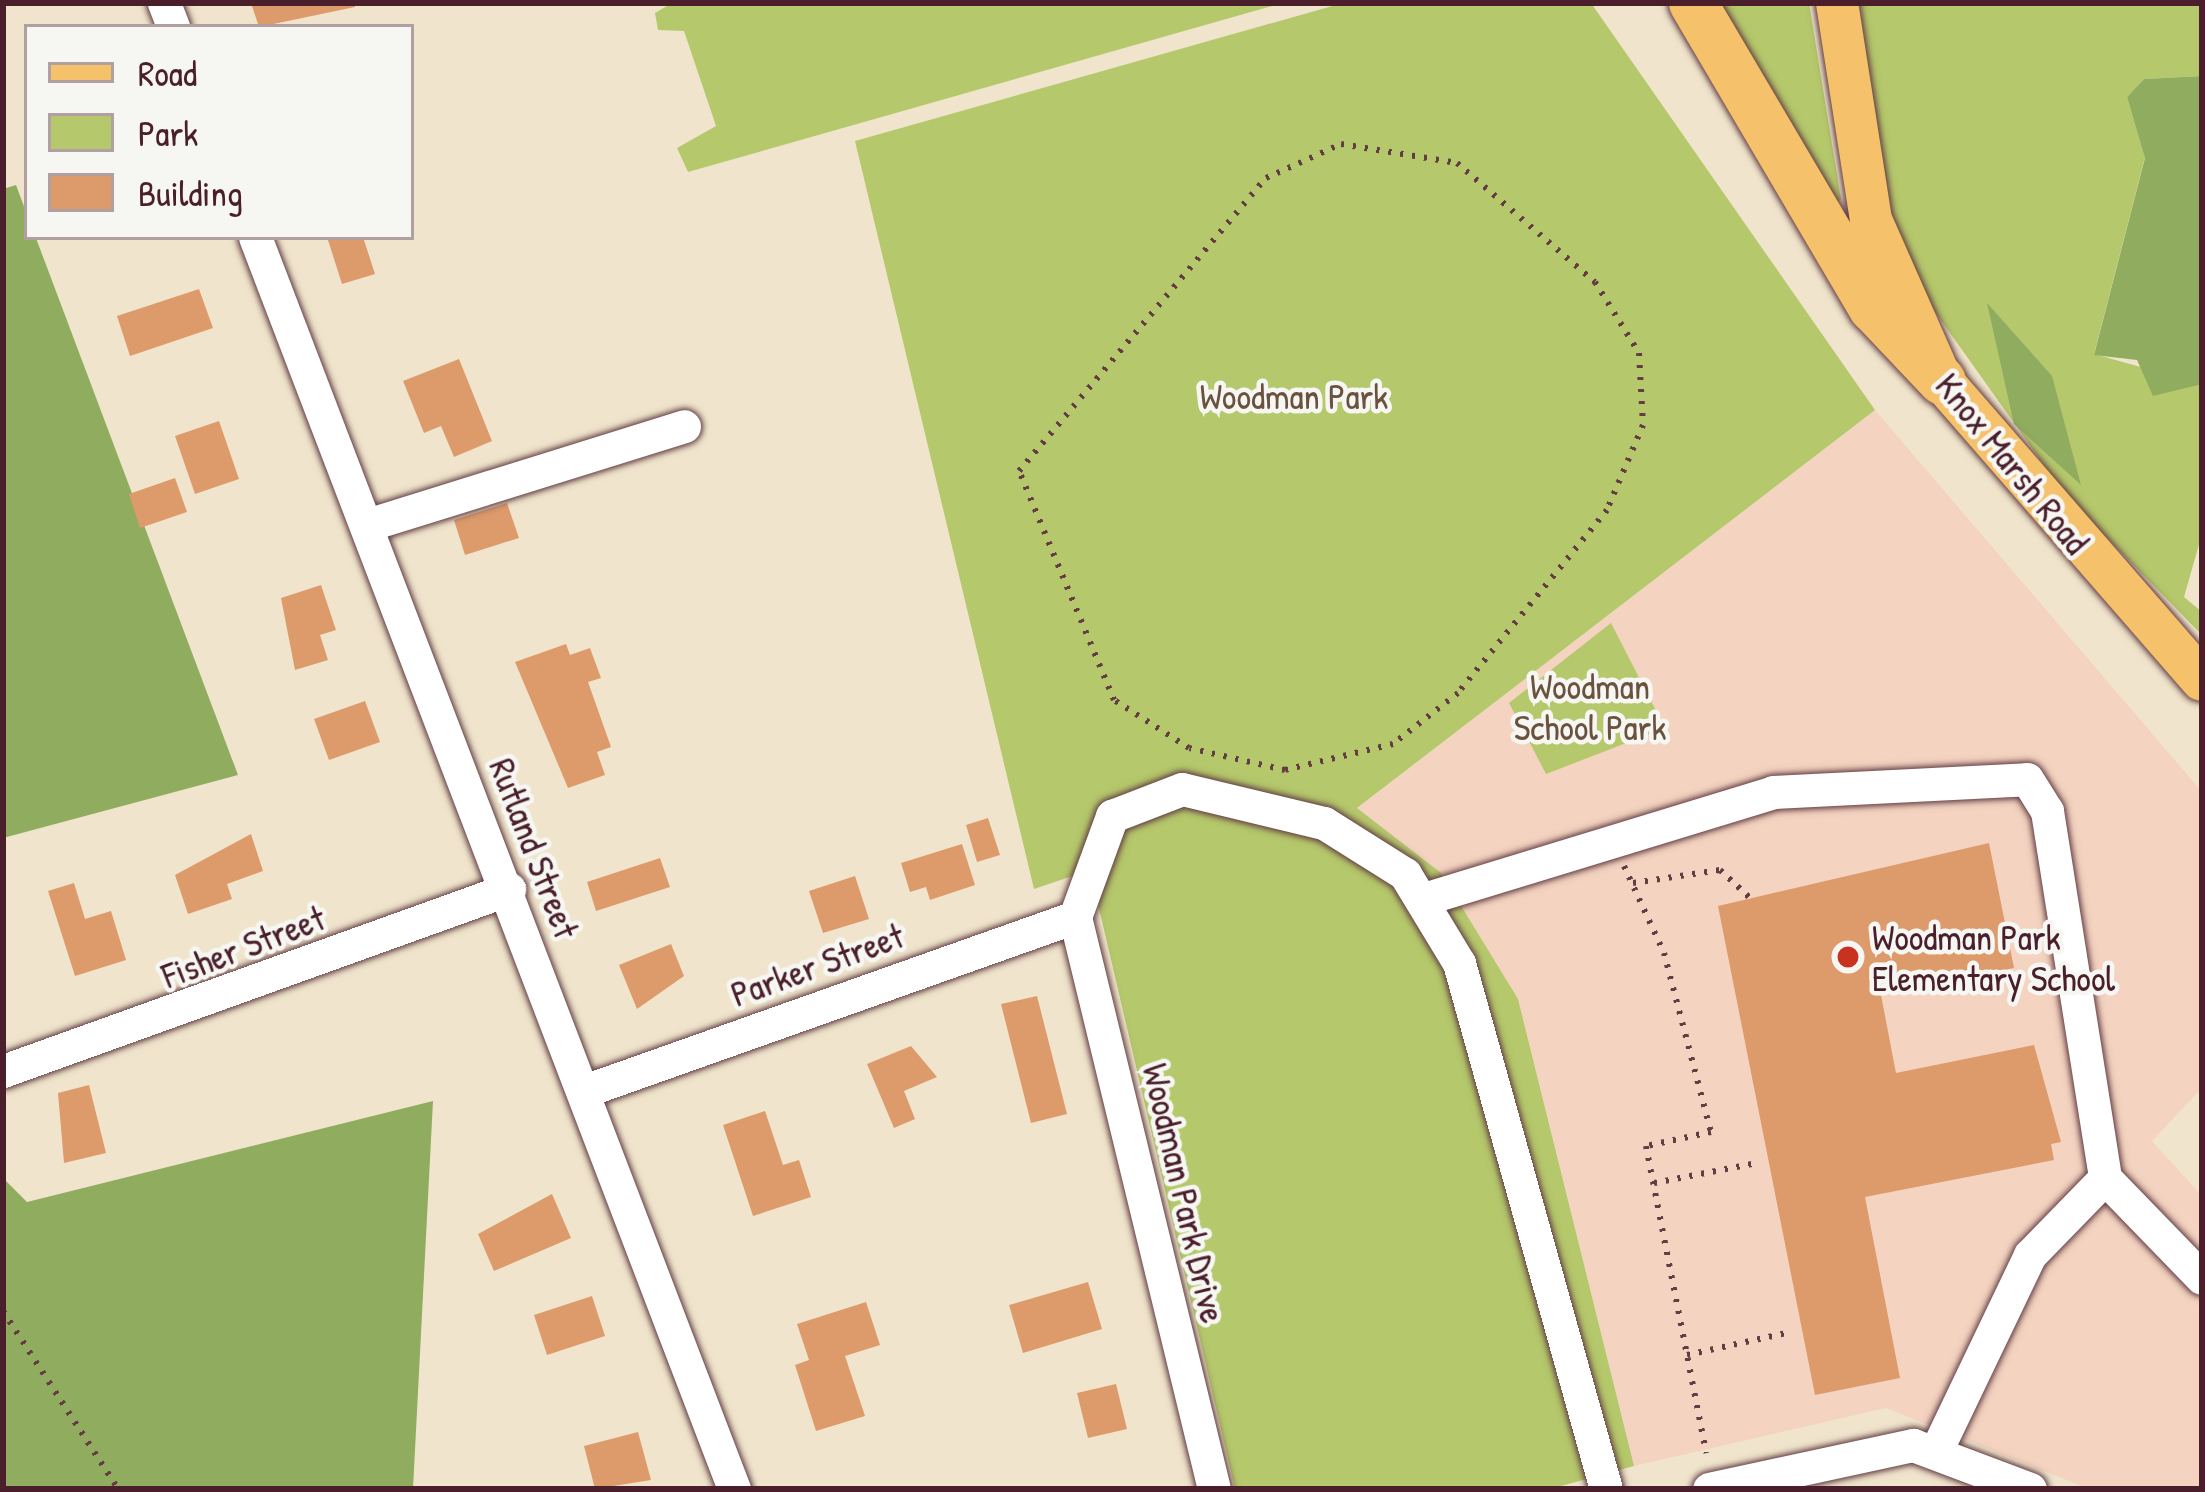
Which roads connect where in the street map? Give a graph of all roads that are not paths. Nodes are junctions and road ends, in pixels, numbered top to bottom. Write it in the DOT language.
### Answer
graph roads {
  1 [pos="1694,3"];
  2 [pos="1837,3"];
  3 [pos="256,240"];
  4 [pos="1942,381"];
  5 [pos="684,427"];
  6 [pos="367,525"];
  7 [pos="2202,680"];
  8 [pos="508,889"];
  9 [pos="1424,899"];
  10 [pos="1075,917"];
  11 [pos="3,1071"];
  12 [pos="587,1090"];
  13 [pos="2105,1178"];
  14 [pos="2202,1278"];
  15 [pos="1937,1449"];
  16 [pos="1716,1488"];
  17 [pos="734,1489"];
  18 [pos="1214,1489"];
  19 [pos="1606,1489"];
  20 [pos="2030,1489"];
  1 -- 4 [label="highway"];
  2 -- 4 [label="main road, Knox Marsh Road"];
  3 -- 6 [label="street, Rutland Street"];
  4 -- 7 [label="main road, Knox Marsh Road"];
  5 -- 6 [label="street"];
  6 -- 8 [label="street, Rutland Street"];
  8 -- 11 [label="street, Fisher Street"];
  8 -- 12 [label="street, Rutland Street"];
  9 -- 10 [label="street"];
  9 -- 13 [label="street"];
  9 -- 19 [label="street"];
  10 -- 12 [label="street, Parker Street"];
  10 -- 18 [label="street, Woodman Park Drive"];
  12 -- 17 [label="street, Rutland Street"];
  13 -- 14 [label="street"];
  13 -- 15 [label="street"];
  15 -- 16 [label="street"];
  15 -- 20 [label="street"];
}
